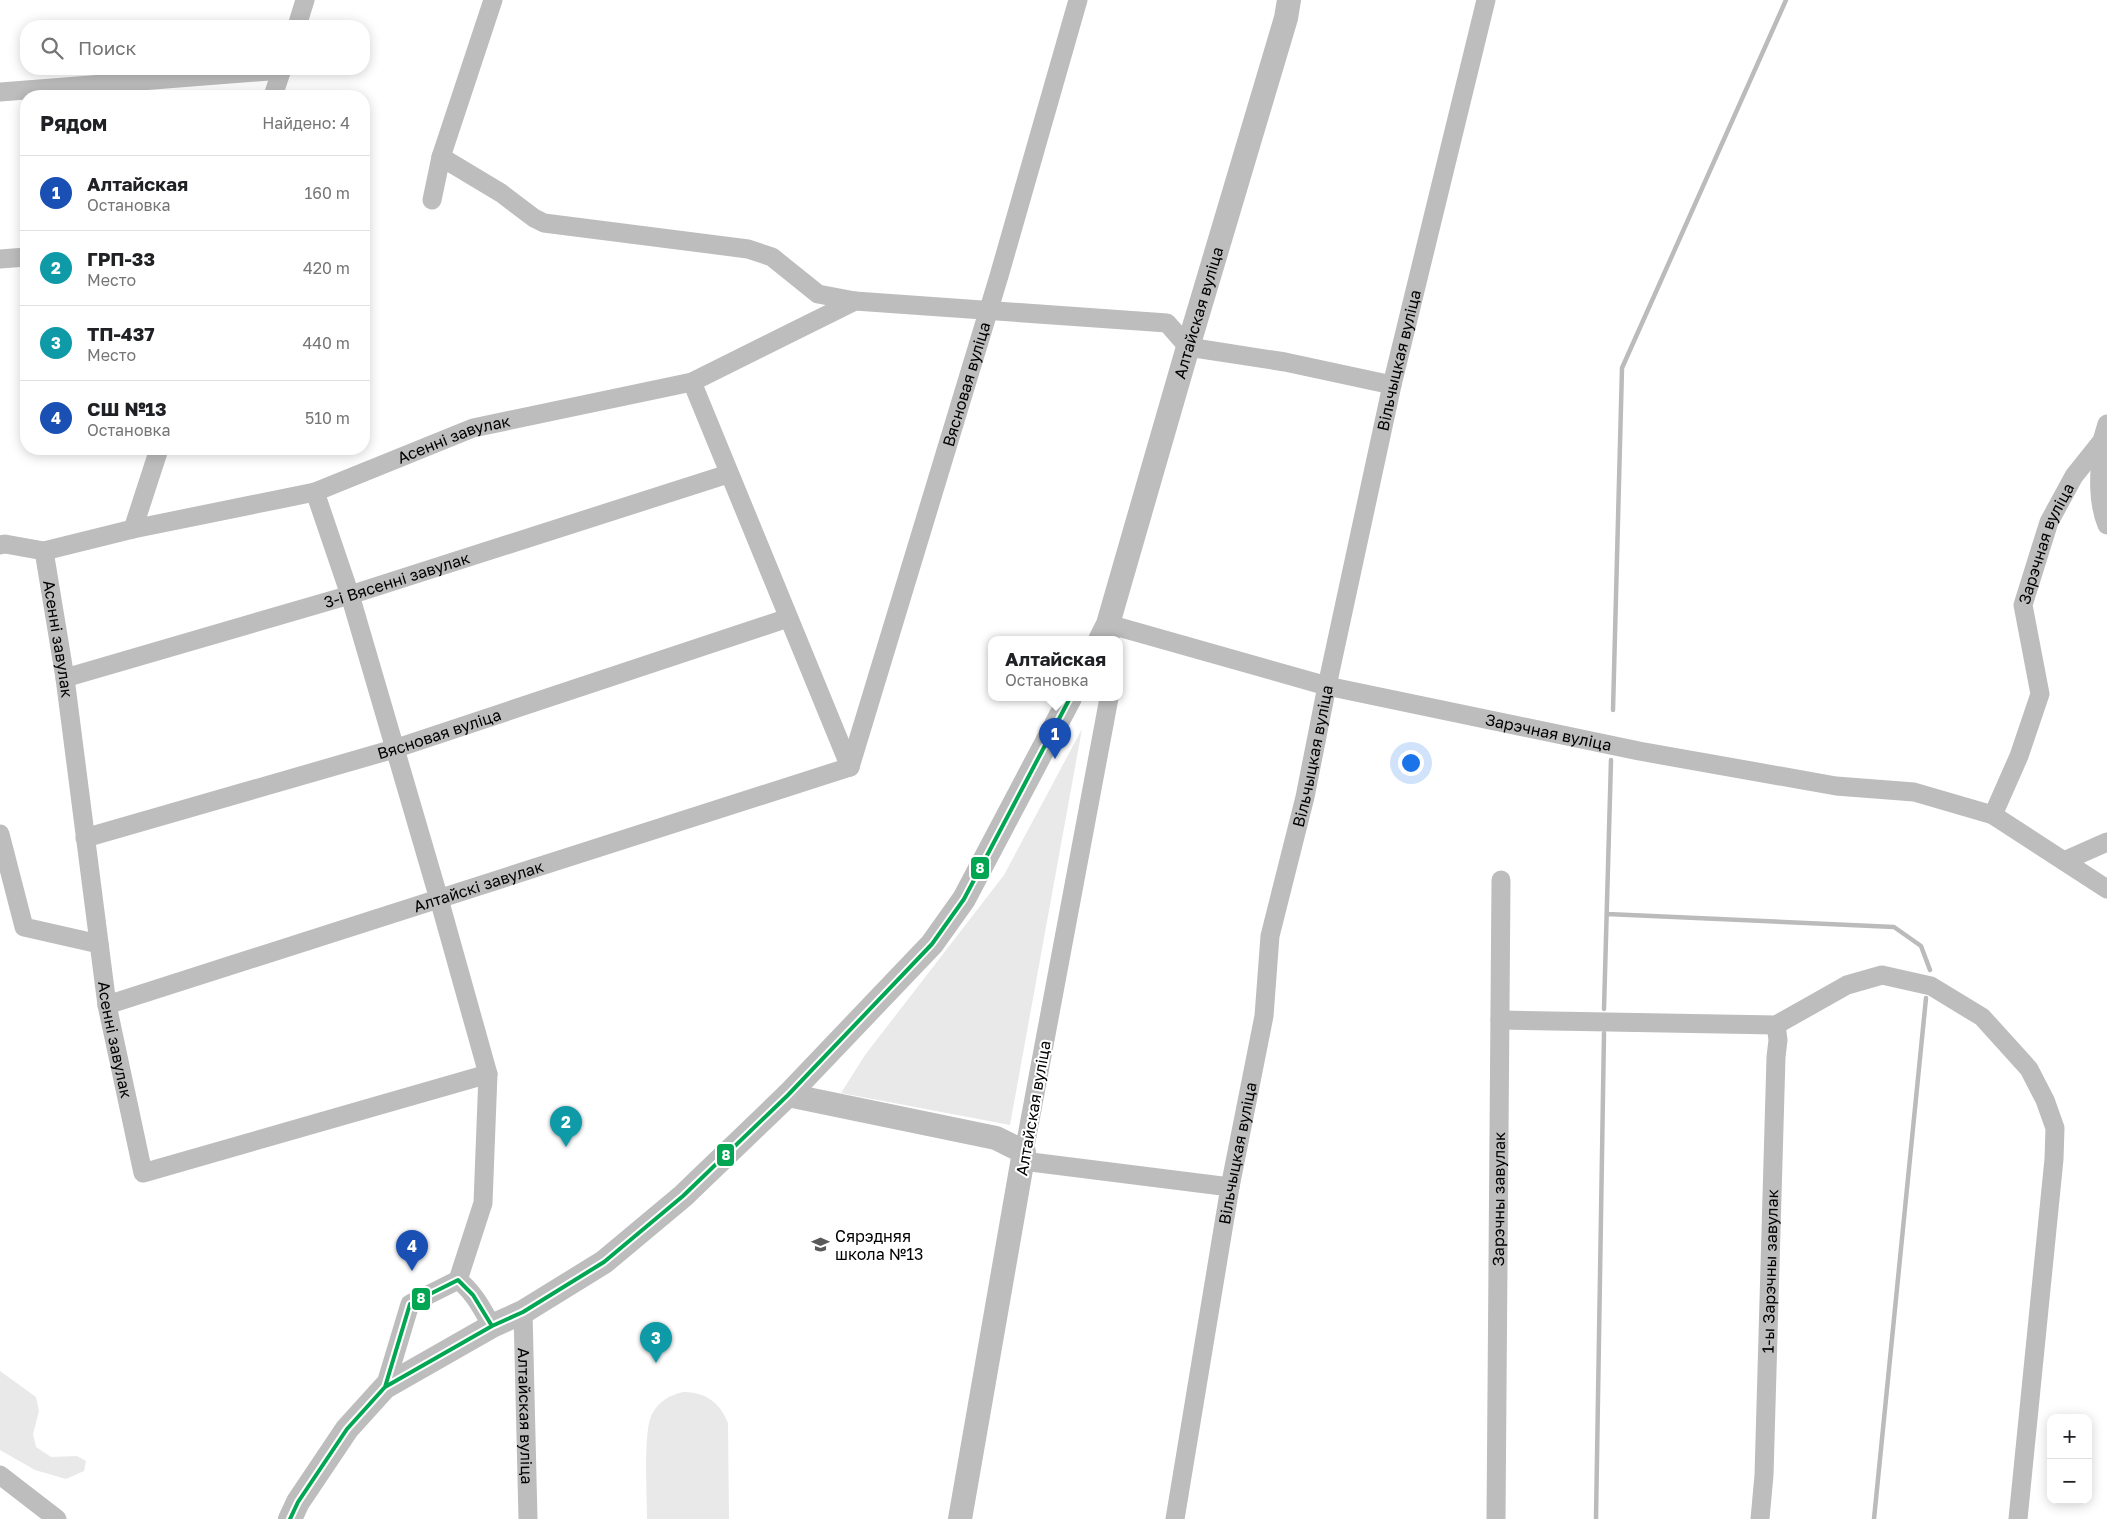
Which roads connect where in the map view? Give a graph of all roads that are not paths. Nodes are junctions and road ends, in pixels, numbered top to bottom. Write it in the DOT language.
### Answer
graph roads {
  1 [pos="305,0"];
  2 [pos="493,0"];
  3 [pos="1078,0"];
  4 [pos="1289,0"];
  5 [pos="1486,0"];
  6 [pos="299,20"];
  7 [pos="208,75"];
  8 [pos="280,75"];
  9 [pos="20,90"];
  10 [pos="25,90"];
  11 [pos="275,90"];
  12 [pos="0,92"];
  13 [pos="442,157"];
  14 [pos="432,200"];
  15 [pos="20,257"];
  16 [pos="0,259"];
  17 [pos="855,300"];
  18 [pos="987,309"];
  19 [pos="1188,347"];
  20 [pos="692,382"];
  21 [pos="1392,385"];
  22 [pos="2105,432"];
  23 [pos="157,455"];
  24 [pos="728,474"];
  25 [pos="315,492"];
  26 [pos="2107,525"];
  27 [pos="133,529"];
  28 [pos="0,545"];
  29 [pos="44,551"];
  30 [pos="350,595"];
  31 [pos="788,618"];
  32 [pos="1106,635"];
  33 [pos="1123,639"];
  34 [pos="65,678"];
  35 [pos="1327,686"];
  36 [pos="1068,701"];
  37 [pos="1109,701"];
  38 [pos="394,748"];
  39 [pos="850,768"];
  40 [pos="1994,815"];
  41 [pos="0,834"];
  42 [pos="85,838"];
  43 [pos="2107,842"];
  44 [pos="2064,861"];
  45 [pos="1501,880"];
  46 [pos="2107,889"];
  47 [pos="439,899"];
  48 [pos="99,944"];
  49 [pos="107,1005"];
  50 [pos="1500,1020"];
  51 [pos="1776,1024"];
  52 [pos="488,1074"];
  53 [pos="788,1095"];
  54 [pos="1024,1156"];
  55 [pos="1230,1187"];
  56 [pos="458,1280"];
  57 [pos="523,1312"];
  58 [pos="492,1326"];
  59 [pos="386,1387"];
  60 [pos="0,1475"];
  61 [pos="57,1519"];
  62 [pos="290,1519"];
  63 [pos="528,1519"];
  64 [pos="960,1519"];
  65 [pos="1176,1519"];
  66 [pos="1496,1519"];
  67 [pos="1760,1519"];
  68 [pos="2018,1519"];
  1 -- 6 [label="street"];
  2 -- 13 [label="street"];
  3 -- 18 [label="street, Вясновая вуліца"];
  4 -- 19 [label="main road, Алтайская вуліца"];
  5 -- 21 [label="street, Вільчыцкая вуліца"];
  7 -- 10 [label="street"];
  8 -- 11 [label="street"];
  9 -- 12 [label="street"];
  13 -- 14 [label="street"];
  13 -- 17 [label="street"];
  15 -- 16 [label="street"];
  17 -- 18 [label="street"];
  17 -- 20 [label="street, Асенні завулак"];
  18 -- 19 [label="street"];
  18 -- 39 [label="street, Вясновая вуліца"];
  19 -- 21 [label="street"];
  19 -- 32 [label="main road, Алтайская вуліца"];
  20 -- 24 [label="street"];
  20 -- 25 [label="street, Асенні завулак"];
  21 -- 35 [label="street, Вільчыцкая вуліца"];
  22 -- 26 [label="street"];
  22 -- 40 [label="street, Зарэчная вуліца"];
  23 -- 27 [label="street"];
  24 -- 30 [label="street, 3-і Вясенні завулак"];
  24 -- 31 [label="street"];
  25 -- 27 [label="street, Асенні завулак"];
  25 -- 30 [label="street"];
  27 -- 29 [label="street, Асенні завулак"];
  28 -- 29 [label="street, Асенні завулак"];
  29 -- 34 [label="street, Асенні завулак"];
  30 -- 34 [label="street, 3-і Вясенні завулак"];
  30 -- 38 [label="street"];
  31 -- 38 [label="street, Вясновая вуліца"];
  31 -- 39 [label="street"];
  33 -- 35 [label="street, Зарэчная вуліца"];
  34 -- 42 [label="street, Асенні завулак"];
  35 -- 40 [label="street, Зарэчная вуліца"];
  35 -- 55 [label="street, Вільчыцкая вуліца"];
  36 -- 53 [label="main road"];
  37 -- 54 [label="street, Алтайская вуліца"];
  38 -- 42 [label="street, Вясновая вуліца"];
  38 -- 47 [label="street"];
  39 -- 47 [label="street, Алтайскі завулак"];
  40 -- 44 [label="street, Зарэчная вуліца"];
  41 -- 48 [label="street"];
  42 -- 48 [label="street, Асенні завулак"];
  43 -- 44 [label="street"];
  44 -- 46 [label="street, Зарэчная вуліца"];
  45 -- 50 [label="street, Зарэчны завулак"];
  47 -- 49 [label="street, Алтайскі завулак"];
  47 -- 52 [label="street"];
  48 -- 49 [label="street, Асенні завулак"];
  49 -- 52 [label="street, Асенні завулак"];
  50 -- 51 [label="street"];
  50 -- 66 [label="street, Зарэчны завулак"];
  51 -- 67 [label="street, 1-ы Зарэчны завулак"];
  51 -- 68 [label="street"];
  52 -- 56 [label="street"];
  53 -- 54 [label="main road"];
  53 -- 57 [label="main road"];
  54 -- 55 [label="street"];
  54 -- 64 [label="main road, Алтайская вуліца"];
  55 -- 65 [label="street, Вільчыцкая вуліца"];
  56 -- 58 [label="street"];
  56 -- 59 [label="street"];
  57 -- 58 [label="main road"];
  57 -- 63 [label="street, Алтайская вуліца"];
  58 -- 59 [label="main road"];
  59 -- 62 [label="main road"];
  60 -- 61 [label="street"];
}
